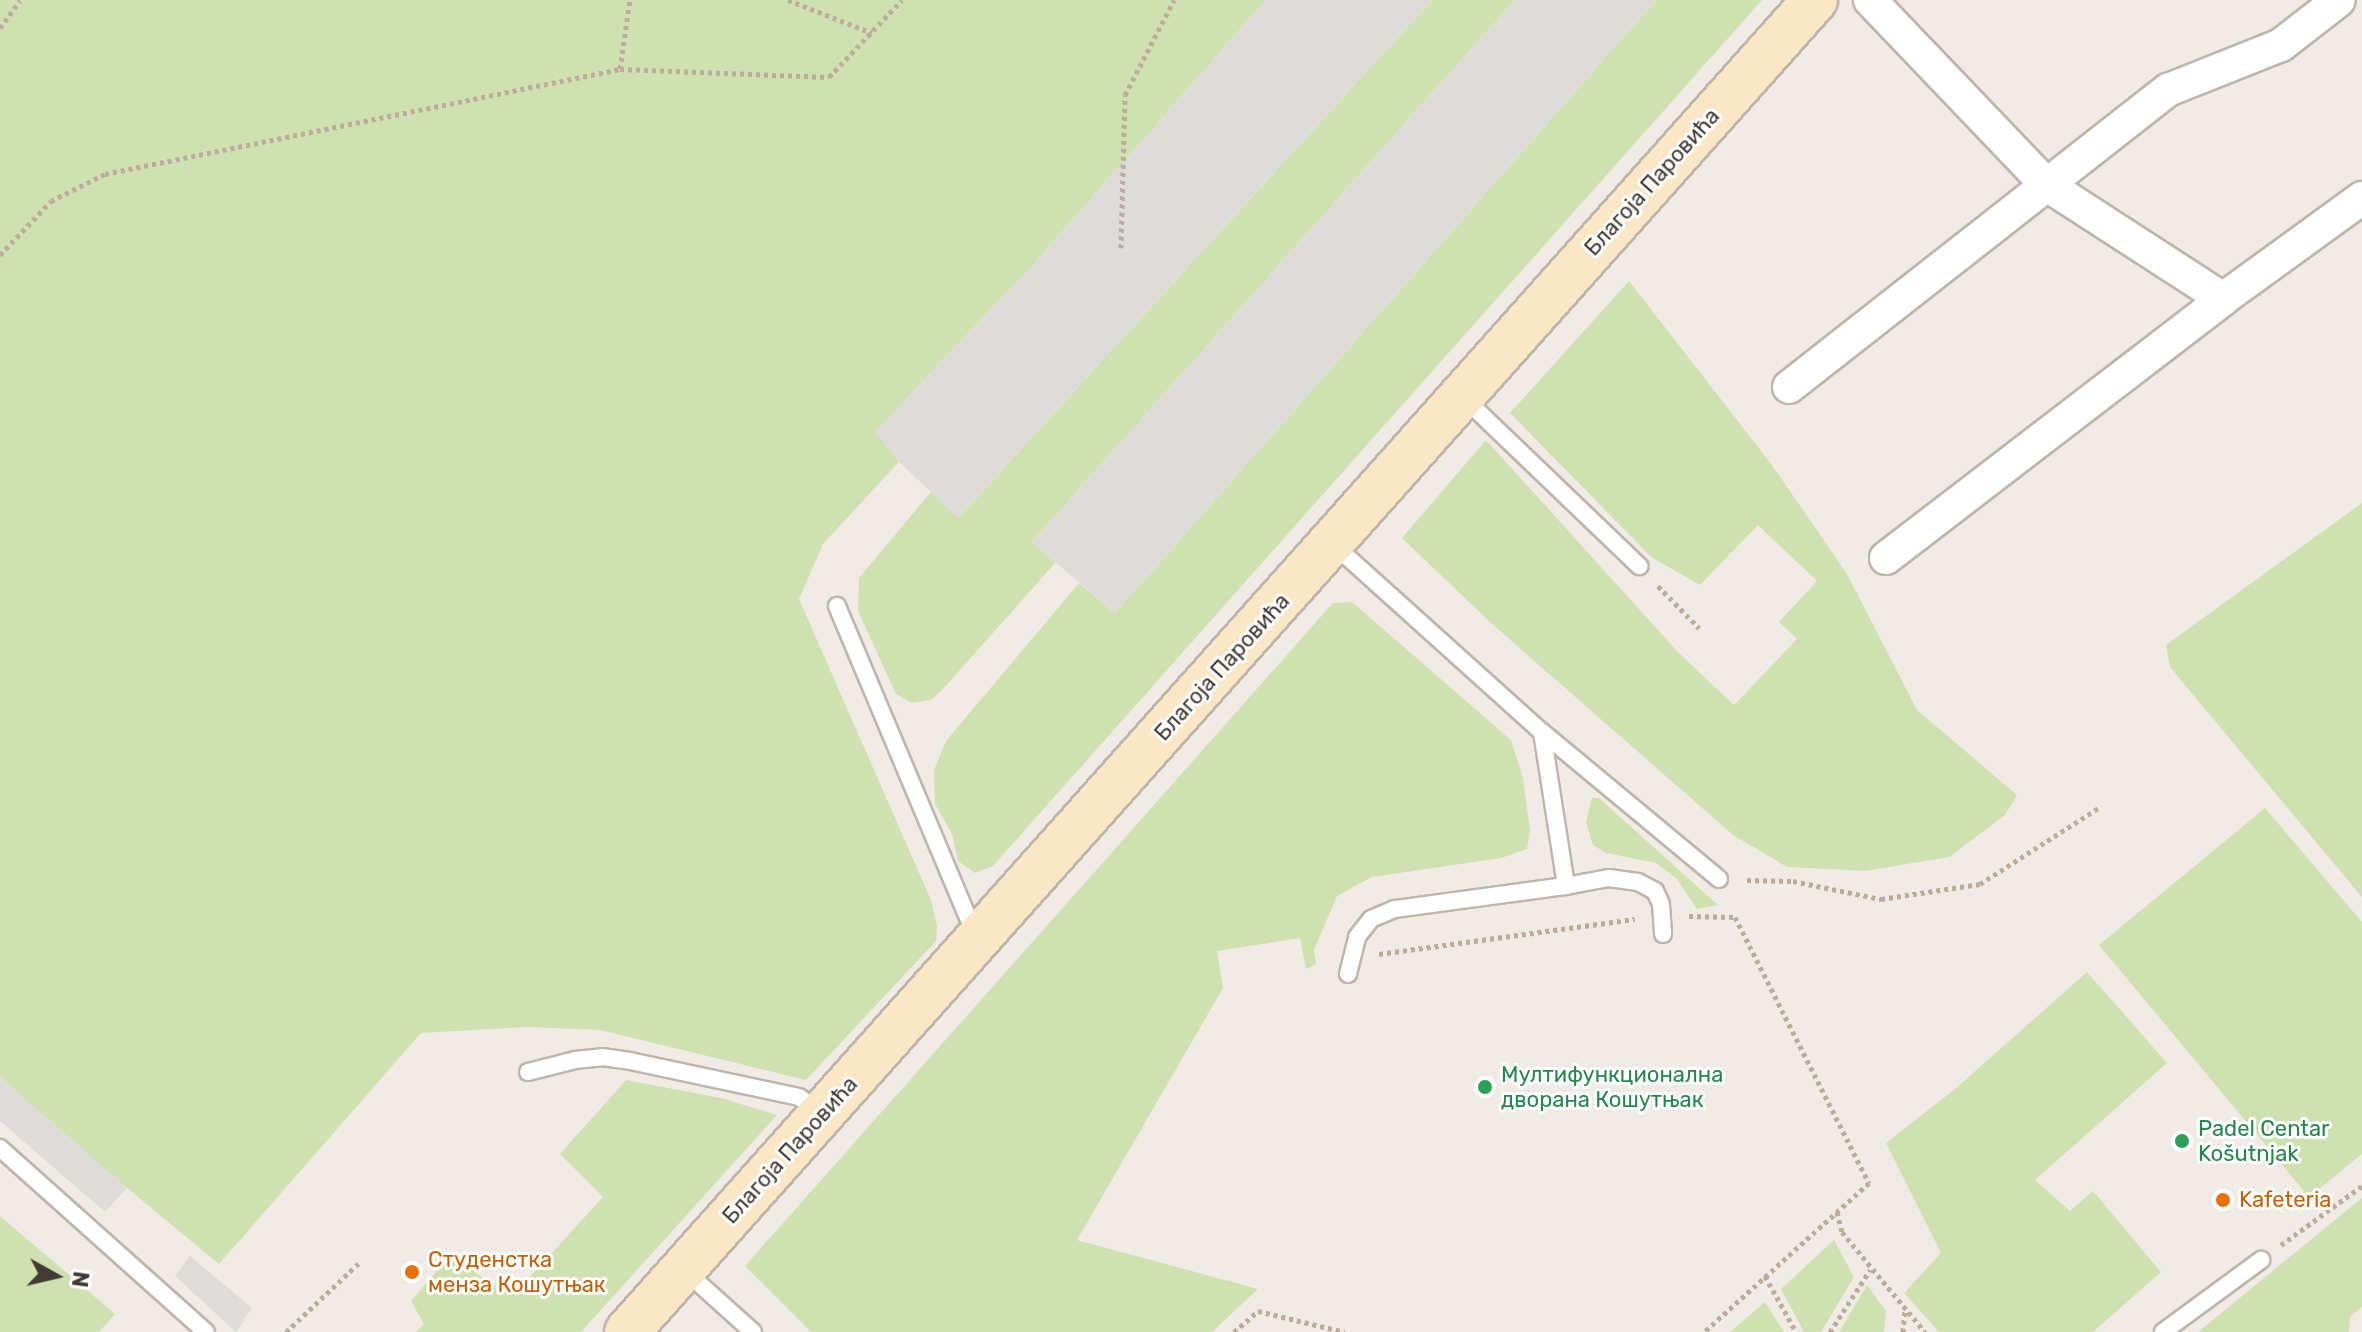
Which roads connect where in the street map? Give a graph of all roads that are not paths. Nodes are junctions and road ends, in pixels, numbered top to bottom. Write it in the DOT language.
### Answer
graph roads {
  1 [pos="1815,0"];
  2 [pos="1870,0"];
  3 [pos="2339,0"];
  4 [pos="2047,185"];
  5 [pos="2362,198"];
  6 [pos="2223,299"];
  7 [pos="1789,387"];
  8 [pos="1463,396"];
  9 [pos="1332,543"];
  10 [pos="1886,558"];
  11 [pos="1639,566"];
  12 [pos="837,606"];
  13 [pos="1542,732"];
  14 [pos="1719,879"];
  15 [pos="1566,886"];
  16 [pos="1663,934"];
  17 [pos="978,940"];
  18 [pos="1348,974"];
  19 [pos="528,1072"];
  20 [pos="822,1114"];
  21 [pos="0,1148"];
  22 [pos="2261,1260"];
  23 [pos="683,1269"];
  24 [pos="206,1332"];
  25 [pos="627,1332"];
  26 [pos="753,1332"];
  27 [pos="2163,1332"];
  1 -- 8 [label="main road, Благоја Паровића"];
  2 -- 4 [label="street"];
  3 -- 4 [label="street"];
  4 -- 6 [label="street"];
  4 -- 7 [label="street"];
  5 -- 6 [label="street"];
  6 -- 10 [label="street"];
  8 -- 9 [label="main road, Благоја Паровића"];
  8 -- 11 [label="lane"];
  9 -- 13 [label="lane"];
  9 -- 17 [label="main road, Благоја Паровића"];
  12 -- 17 [label="lane"];
  13 -- 14 [label="lane"];
  13 -- 15 [label="lane"];
  15 -- 16 [label="lane"];
  15 -- 18 [label="lane"];
  17 -- 20 [label="main road, Благоја Паровића"];
  19 -- 20 [label="lane"];
  20 -- 23 [label="main road, Благоја Паровића"];
  21 -- 24 [label="lane"];
  22 -- 27 [label="lane"];
  23 -- 25 [label="main road, Благоја Паровића"];
  23 -- 26 [label="lane"];
}
